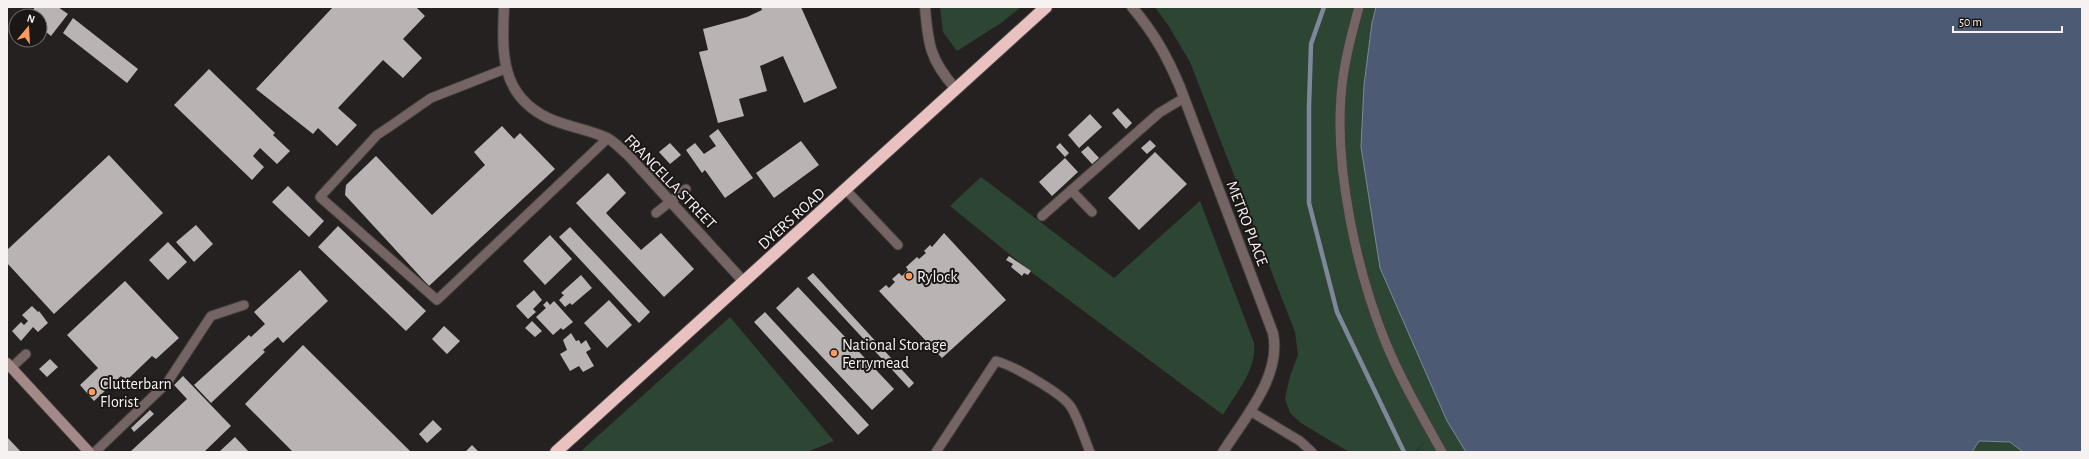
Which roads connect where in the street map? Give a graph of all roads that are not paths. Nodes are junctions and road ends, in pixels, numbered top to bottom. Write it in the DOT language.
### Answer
graph roads {
  1 [pos="504,7"];
  2 [pos="925,7"];
  3 [pos="1046,7"];
  4 [pos="1132,7"];
  5 [pos="1359,7"];
  6 [pos="506,69"];
  7 [pos="955,88"];
  8 [pos="1184,98"];
  9 [pos="608,138"];
  10 [pos="686,189"];
  11 [pos="846,190"];
  12 [pos="1071,190"];
  13 [pos="671,201"];
  14 [pos="1092,212"];
  15 [pos="656,213"];
  16 [pos="1042,216"];
  17 [pos="898,245"];
  18 [pos="744,282"];
  19 [pos="244,305"];
  20 [pos="26,354"];
  21 [pos="9,365"];
  22 [pos="1250,411"];
  23 [pos="88,452"];
  24 [pos="95,452"];
  25 [pos="556,452"];
  26 [pos="936,452"];
  27 [pos="1090,452"];
  28 [pos="1223,452"];
  29 [pos="1312,452"];
  30 [pos="1442,452"];
  1 -- 6 [label="street, FRANCELLA STREET"];
  2 -- 7 [label="street"];
  3 -- 7 [label="highway, DYERS ROAD"];
  4 -- 8 [label="street, METRO PLACE"];
  5 -- 30 [label="lane"];
  6 -- 9 [label="street, FRANCELLA STREET"];
  6 -- 9 [label="lane"];
  7 -- 11 [label="highway, DYERS ROAD"];
  8 -- 12 [label="lane"];
  8 -- 22 [label="street, METRO PLACE"];
  9 -- 13 [label="street, FRANCELLA STREET"];
  10 -- 13 [label="lane"];
  11 -- 17 [label="lane"];
  11 -- 18 [label="highway, DYERS ROAD"];
  12 -- 14 [label="lane"];
  12 -- 16 [label="lane"];
  13 -- 15 [label="lane"];
  13 -- 18 [label="street, FRANCELLA STREET"];
  18 -- 25 [label="highway, DYERS ROAD"];
  19 -- 24 [label="lane"];
  20 -- 21 [label="lane"];
  21 -- 23 [label="street"];
  22 -- 28 [label="street, METRO PLACE"];
  22 -- 29 [label="lane"];
  26 -- 27 [label="lane"];
}
